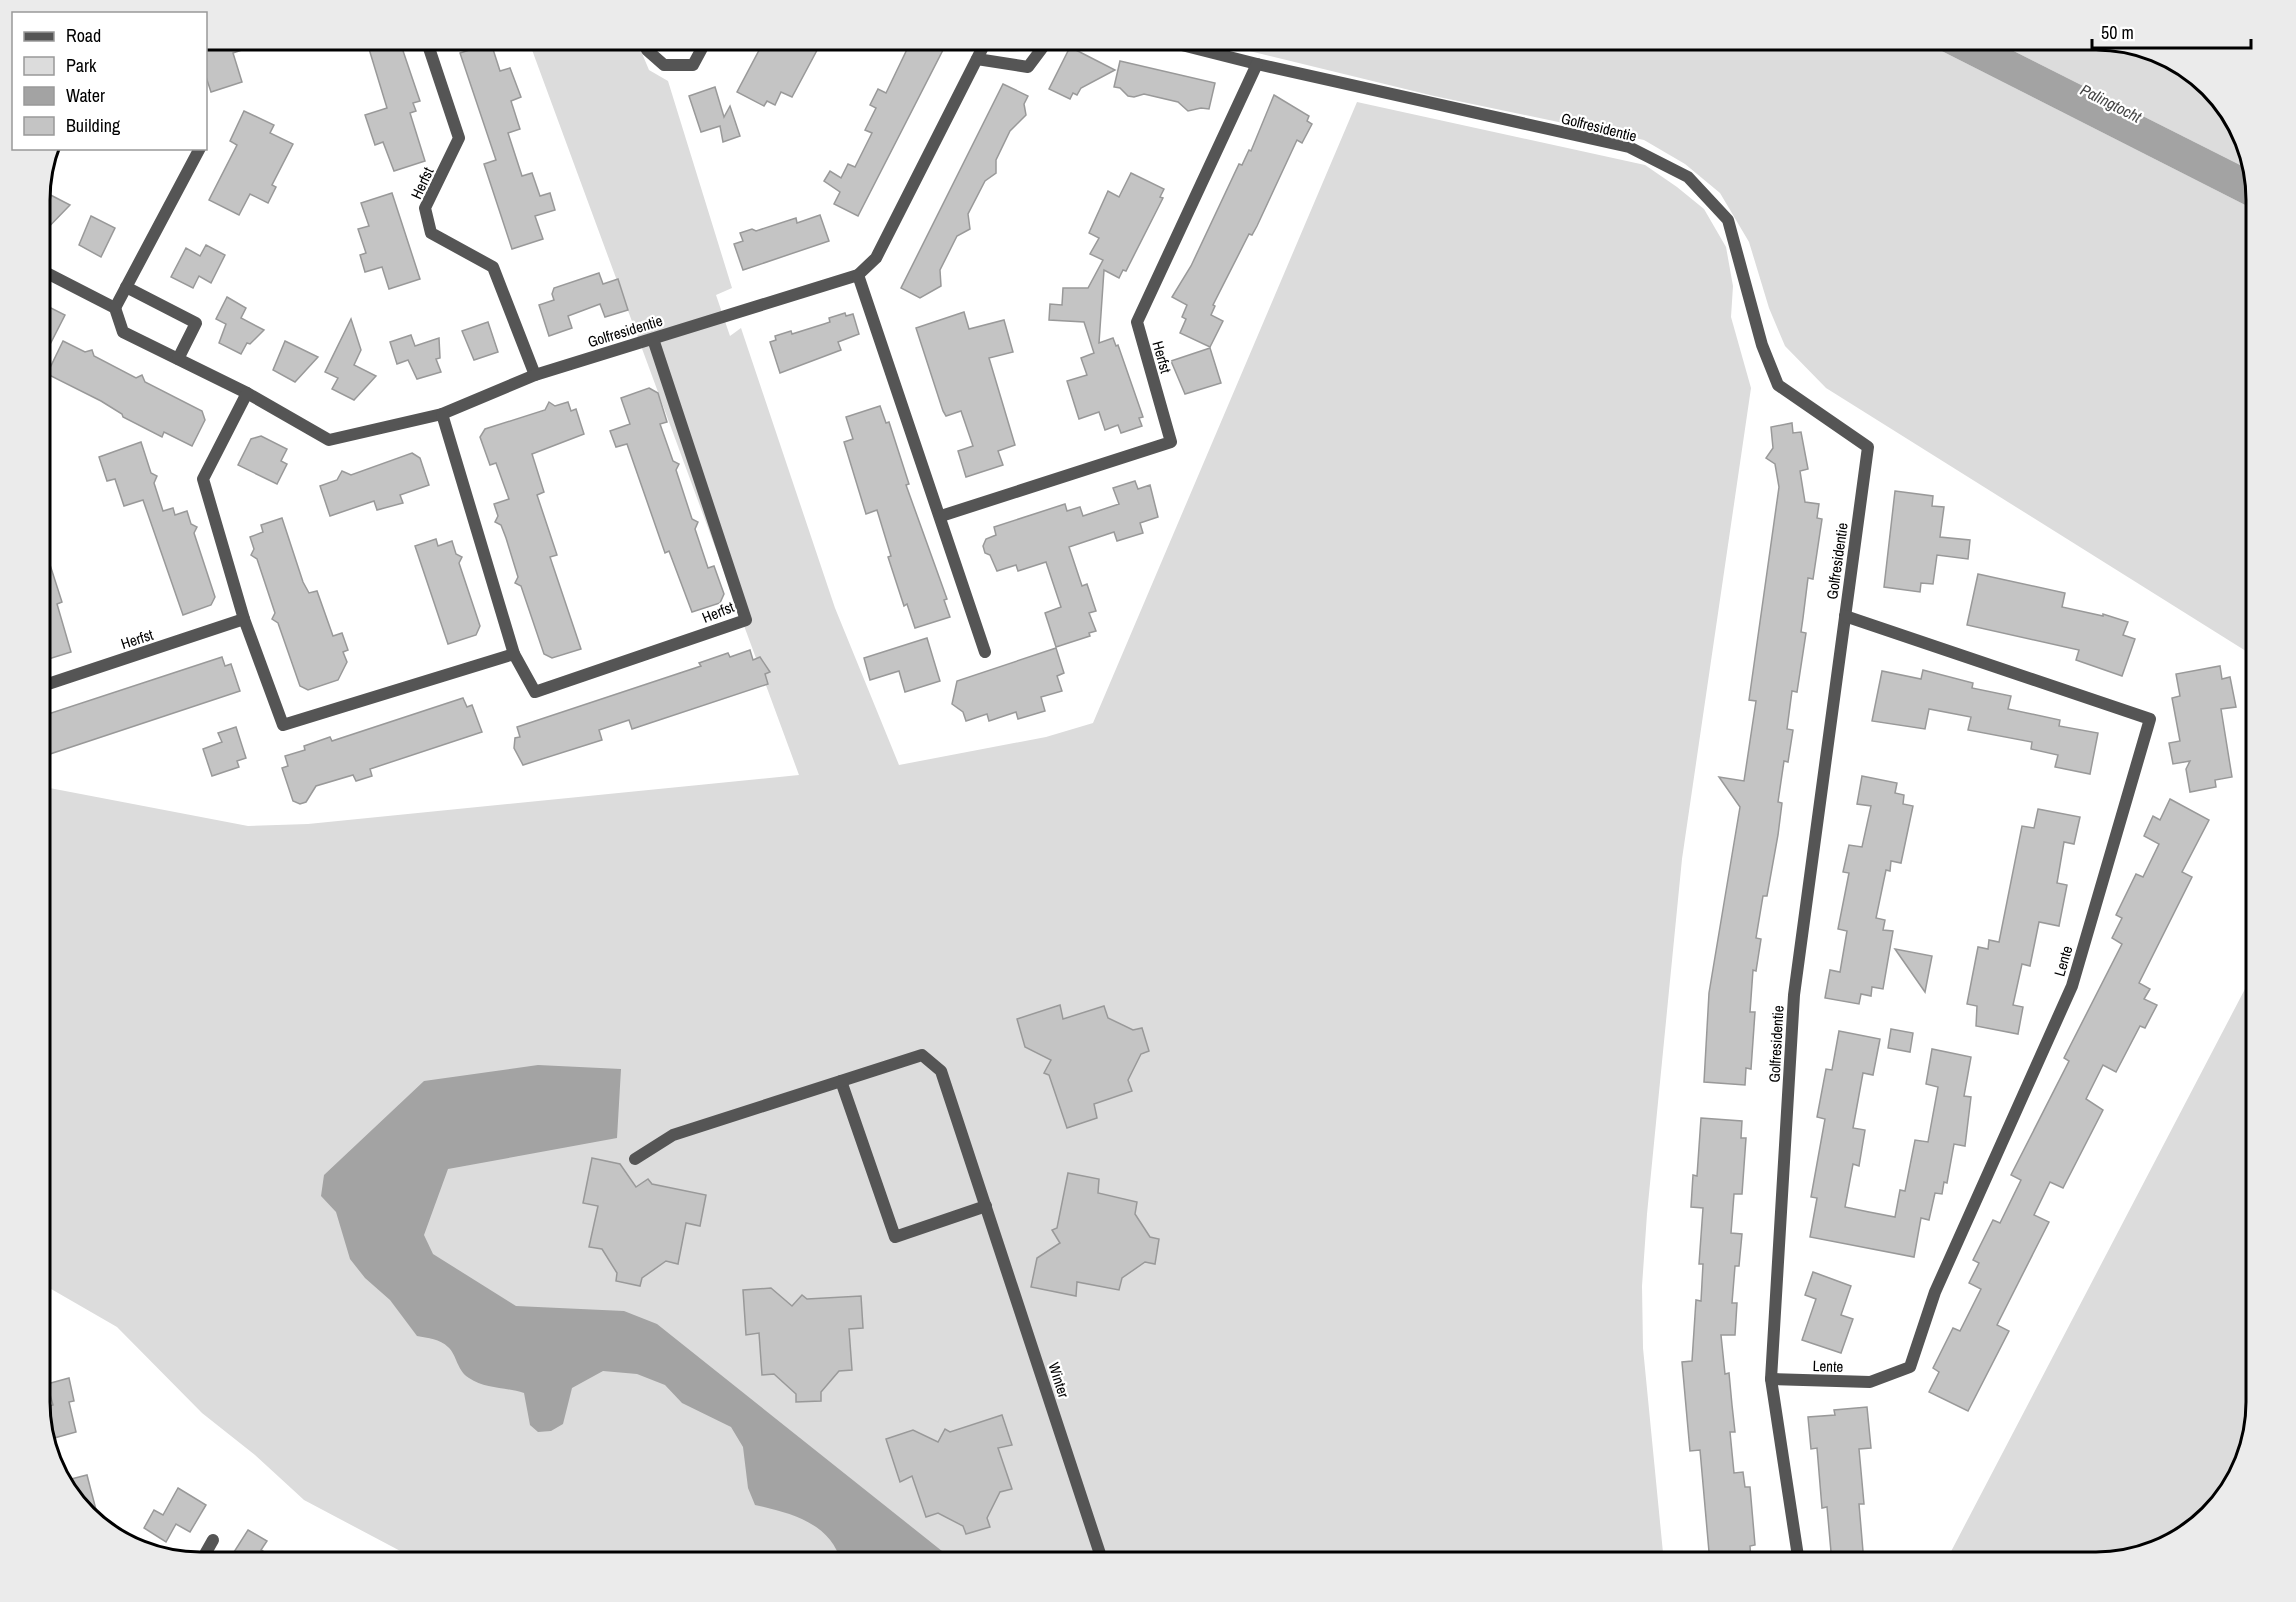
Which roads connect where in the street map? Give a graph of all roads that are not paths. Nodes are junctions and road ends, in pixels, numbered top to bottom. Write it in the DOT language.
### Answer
graph roads {
  1 [pos="1199,49"];
  2 [pos="430,50"];
  3 [pos="647,50"];
  4 [pos="701,50"];
  5 [pos="982,50"];
  6 [pos="1041,50"];
  7 [pos="977,59"];
  8 [pos="1257,64"];
  9 [pos="199,150"];
  10 [pos="50,274"];
  11 [pos="858,275"];
  12 [pos="126,287"];
  13 [pos="115,308"];
  14 [pos="653,339"];
  15 [pos="178,359"];
  16 [pos="535,375"];
  17 [pos="248,393"];
  18 [pos="442,414"];
  19 [pos="941,516"];
  20 [pos="1845,616"];
  21 [pos="244,620"];
  22 [pos="985,652"];
  23 [pos="514,654"];
  24 [pos="50,683"];
  25 [pos="841,1081"];
  26 [pos="635,1159"];
  27 [pos="986,1206"];
  28 [pos="1771,1379"];
  29 [pos="213,1540"];
  30 [pos="206,1552"];
  31 [pos="1100,1552"];
  32 [pos="1797,1552"];
  1 -- 8 [label="street, Golfresidentie"];
  2 -- 16 [label="street, Herfst"];
  3 -- 4 [label="street"];
  5 -- 7 [label="street, Golfresidentie"];
  6 -- 7 [label="street"];
  7 -- 11 [label="street, Golfresidentie"];
  8 -- 19 [label="street, Herfst"];
  8 -- 20 [label="street, Golfresidentie"];
  9 -- 12 [label="street"];
  10 -- 13 [label="street"];
  11 -- 14 [label="street, Golfresidentie"];
  11 -- 19 [label="street"];
  12 -- 13 [label="street"];
  12 -- 15 [label="street"];
  13 -- 15 [label="street, Golfresidentie"];
  14 -- 16 [label="street, Golfresidentie"];
  14 -- 23 [label="street, Herfst"];
  15 -- 17 [label="street, Golfresidentie"];
  16 -- 18 [label="street, Golfresidentie"];
  17 -- 18 [label="street, Golfresidentie"];
  17 -- 21 [label="street"];
  18 -- 23 [label="street, Herfst"];
  19 -- 22 [label="street"];
  20 -- 28 [label="street, Golfresidentie"];
  20 -- 28 [label="street, Lente"];
  21 -- 23 [label="street"];
  21 -- 24 [label="street, Herfst"];
  25 -- 26 [label="street, Winter"];
  25 -- 27 [label="street, Winter"];
  25 -- 27 [label="street"];
  27 -- 31 [label="street, Winter"];
  28 -- 32 [label="street, Golfresidentie"];
  29 -- 30 [label="street"];
}
